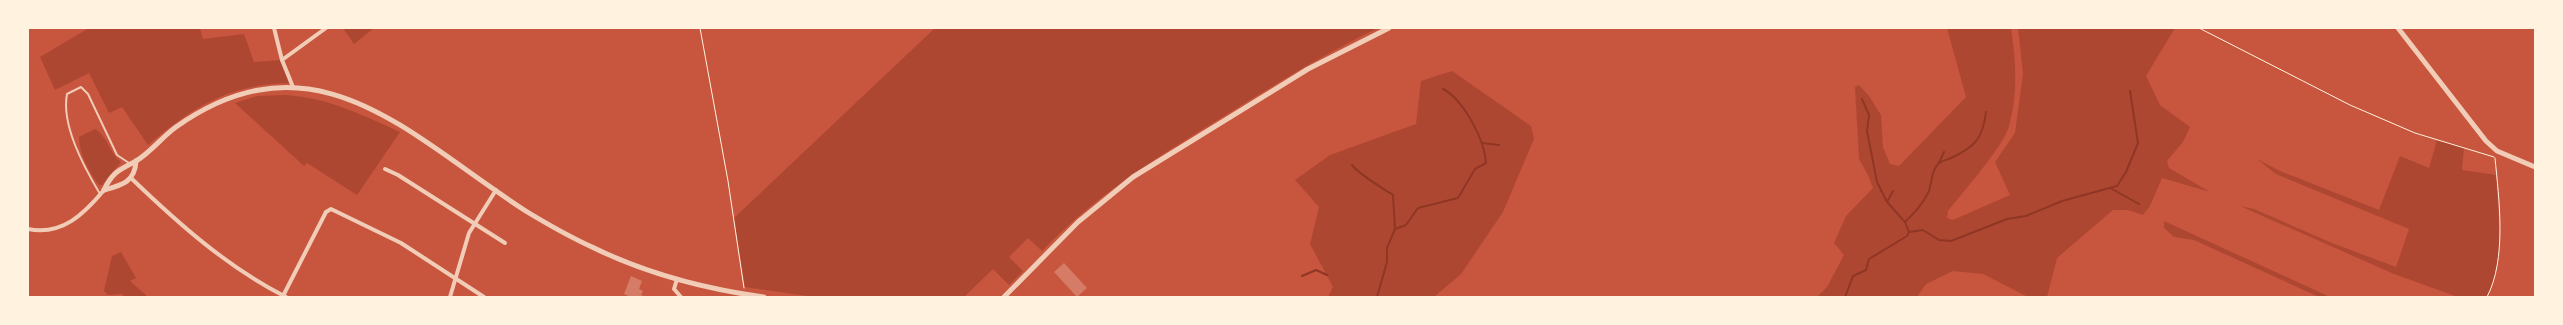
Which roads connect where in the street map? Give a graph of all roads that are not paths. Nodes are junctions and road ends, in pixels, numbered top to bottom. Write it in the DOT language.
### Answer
graph roads {
  1 [pos="274,28"];
  2 [pos="326,28"];
  3 [pos="1389,28"];
  4 [pos="2398,28"];
  5 [pos="282,60"];
  6 [pos="293,87"];
  7 [pos="136,161"];
  8 [pos="129,163"];
  9 [pos="2535,167"];
  10 [pos="386,169"];
  11 [pos="132,179"];
  12 [pos="496,190"];
  13 [pos="102,192"];
  14 [pos="474,224"];
  15 [pos="28,228"];
  16 [pos="504,243"];
  17 [pos="457,278"];
  18 [pos="677,279"];
  19 [pos="285,296"];
  20 [pos="746,296"];
  21 [pos="450,297"];
  22 [pos="484,297"];
  23 [pos="682,297"];
  24 [pos="764,297"];
  25 [pos="1004,297"];
  1 -- 5 [label="street"];
  2 -- 5 [label="street"];
  3 -- 25 [label="street"];
  4 -- 9 [label="street"];
  5 -- 6 [label="street"];
  6 -- 7 [label="street"];
  6 -- 12 [label="street"];
  7 -- 8 [label="street"];
  7 -- 11 [label="street"];
  8 -- 13 [label="street"];
  8 -- 13 [label="lane"];
  10 -- 14 [label="street"];
  11 -- 13 [label="street"];
  11 -- 19 [label="street"];
  12 -- 14 [label="street"];
  12 -- 18 [label="street"];
  13 -- 15 [label="street"];
  14 -- 16 [label="street"];
  14 -- 17 [label="street"];
  17 -- 19 [label="street"];
  17 -- 21 [label="street"];
  17 -- 22 [label="street"];
  18 -- 20 [label="street"];
  18 -- 23 [label="street"];
  20 -- 24 [label="street"];
}
